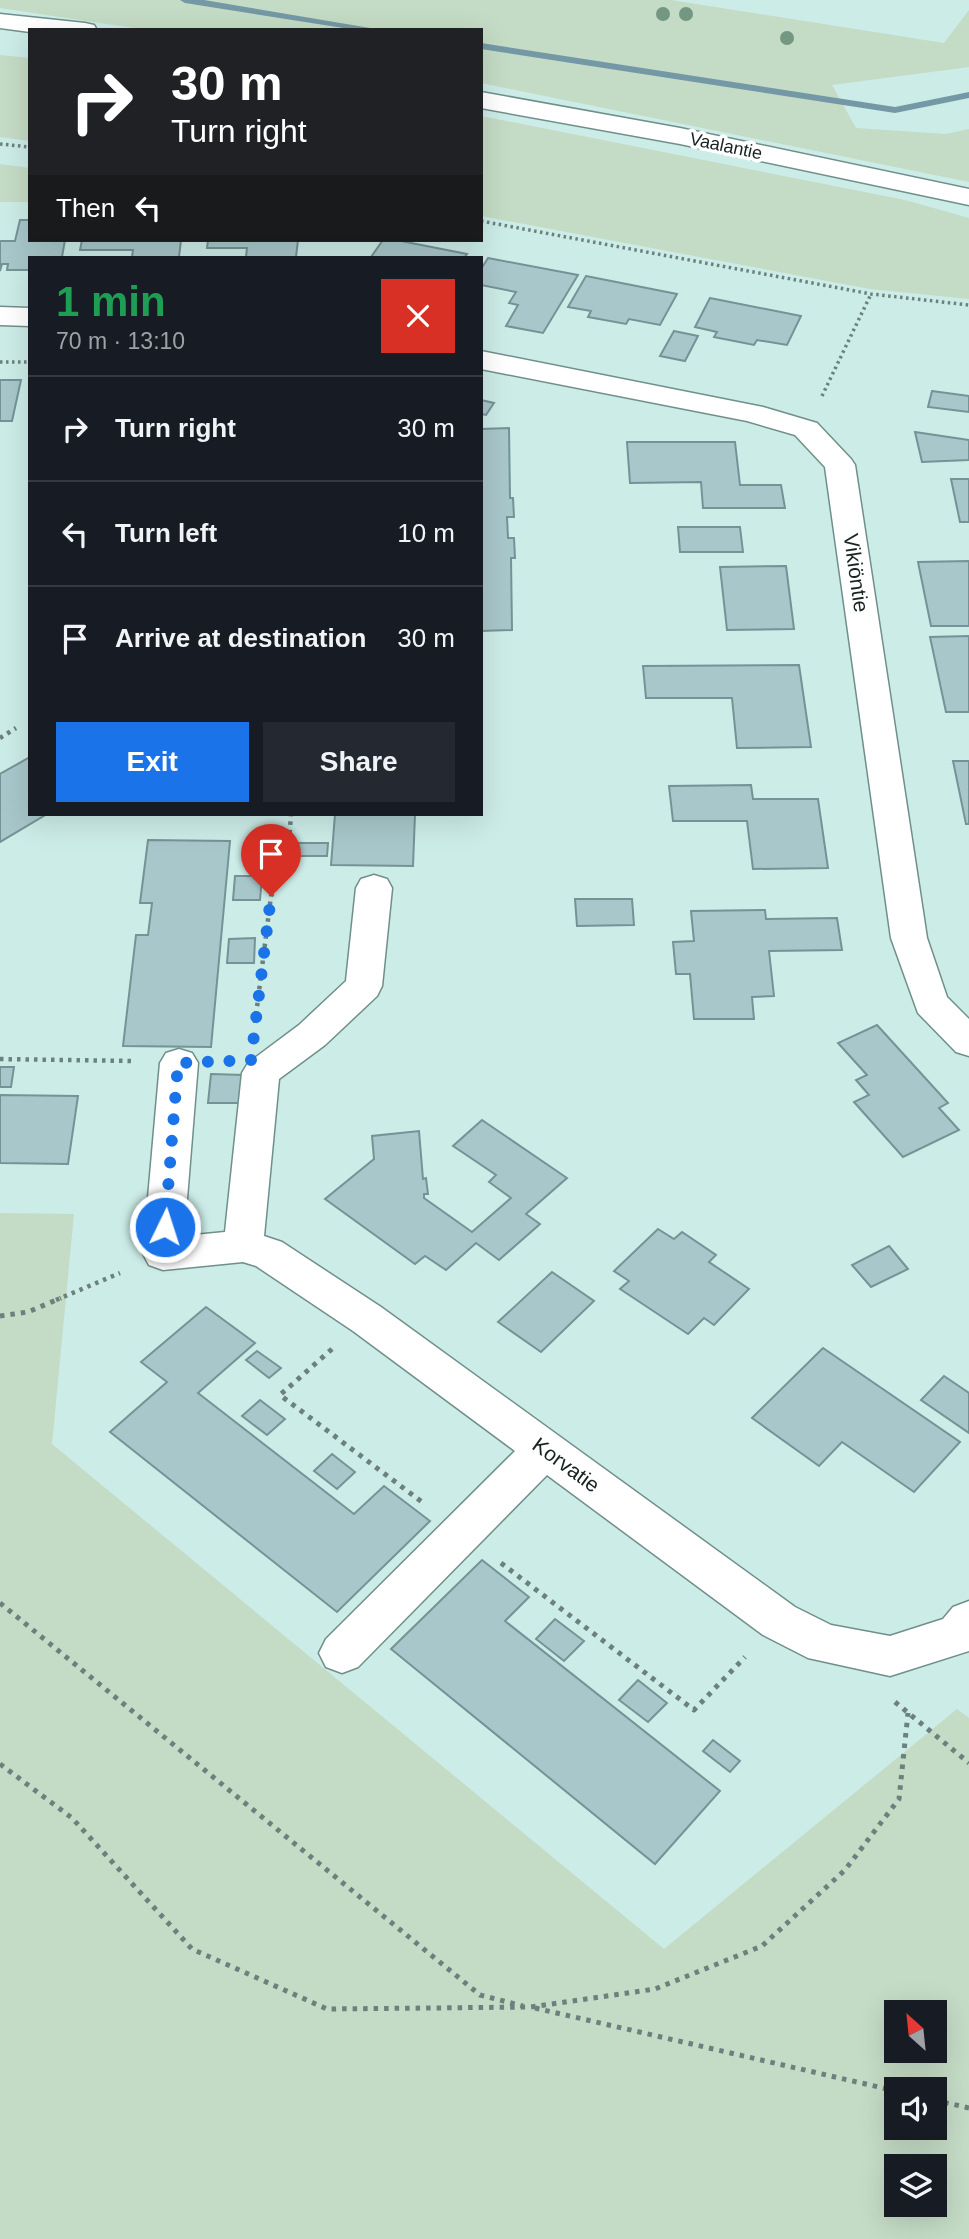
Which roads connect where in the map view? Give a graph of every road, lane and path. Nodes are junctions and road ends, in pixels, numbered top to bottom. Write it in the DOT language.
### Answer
graph roads {
  1 [pos="0,21"];
  2 [pos="66,28"];
  3 [pos="483,100"];
  4 [pos="0,144"];
  5 [pos="28,147"];
  6 [pos="969,198"];
  7 [pos="483,221"];
  8 [pos="870,294"];
  9 [pos="969,305"];
  10 [pos="0,316"];
  11 [pos="28,317"];
  12 [pos="483,360"];
  13 [pos="0,362"];
  14 [pos="27,362"];
  15 [pos="806,429"];
  16 [pos="16,728"];
  17 [pos="0,737"];
  18 [pos="291,816"];
  19 [pos="374,888"];
  20 [pos="254,1032"];
  21 [pos="969,1042"];
  22 [pos="0,1059"];
  23 [pos="178,1063"];
  24 [pos="243,1246"];
  25 [pos="163,1254"];
  26 [pos="0,1316"];
  27 [pos="545,1449"];
  28 [pos="0,1603"];
  29 [pos="969,1621"];
  30 [pos="342,1653"];
  31 [pos="908,1713"];
  32 [pos="0,1764"];
  33 [pos="531,2007"];
  34 [pos="884,2088"];
  35 [pos="947,2103"];
  36 [pos="969,2108"];
  1 -- 2 [label="street"];
  3 -- 6 [label="street, Vaalantie"];
  4 -- 5 [label="path"];
  7 -- 8 [label="path"];
  8 -- 9 [label="path"];
  8 -- 15 [label="path"];
  10 -- 11 [label="street"];
  12 -- 15 [label="street"];
  13 -- 14 [label="path"];
  15 -- 21 [label="street, Vikiöntie"];
  16 -- 17 [label="path"];
  18 -- 20 [label="path"];
  19 -- 24 [label="street"];
  22 -- 23 [label="path"];
  23 -- 25 [label="street"];
  24 -- 25 [label="street, Korvatie"];
  24 -- 27 [label="street, Korvatie"];
  25 -- 26 [label="path"];
  27 -- 29 [label="street, Korvatie"];
  27 -- 30 [label="street"];
  28 -- 33 [label="path"];
  31 -- 33 [label="path"];
  32 -- 33 [label="path"];
  33 -- 34 [label="path"];
  35 -- 36 [label="path"];
}
